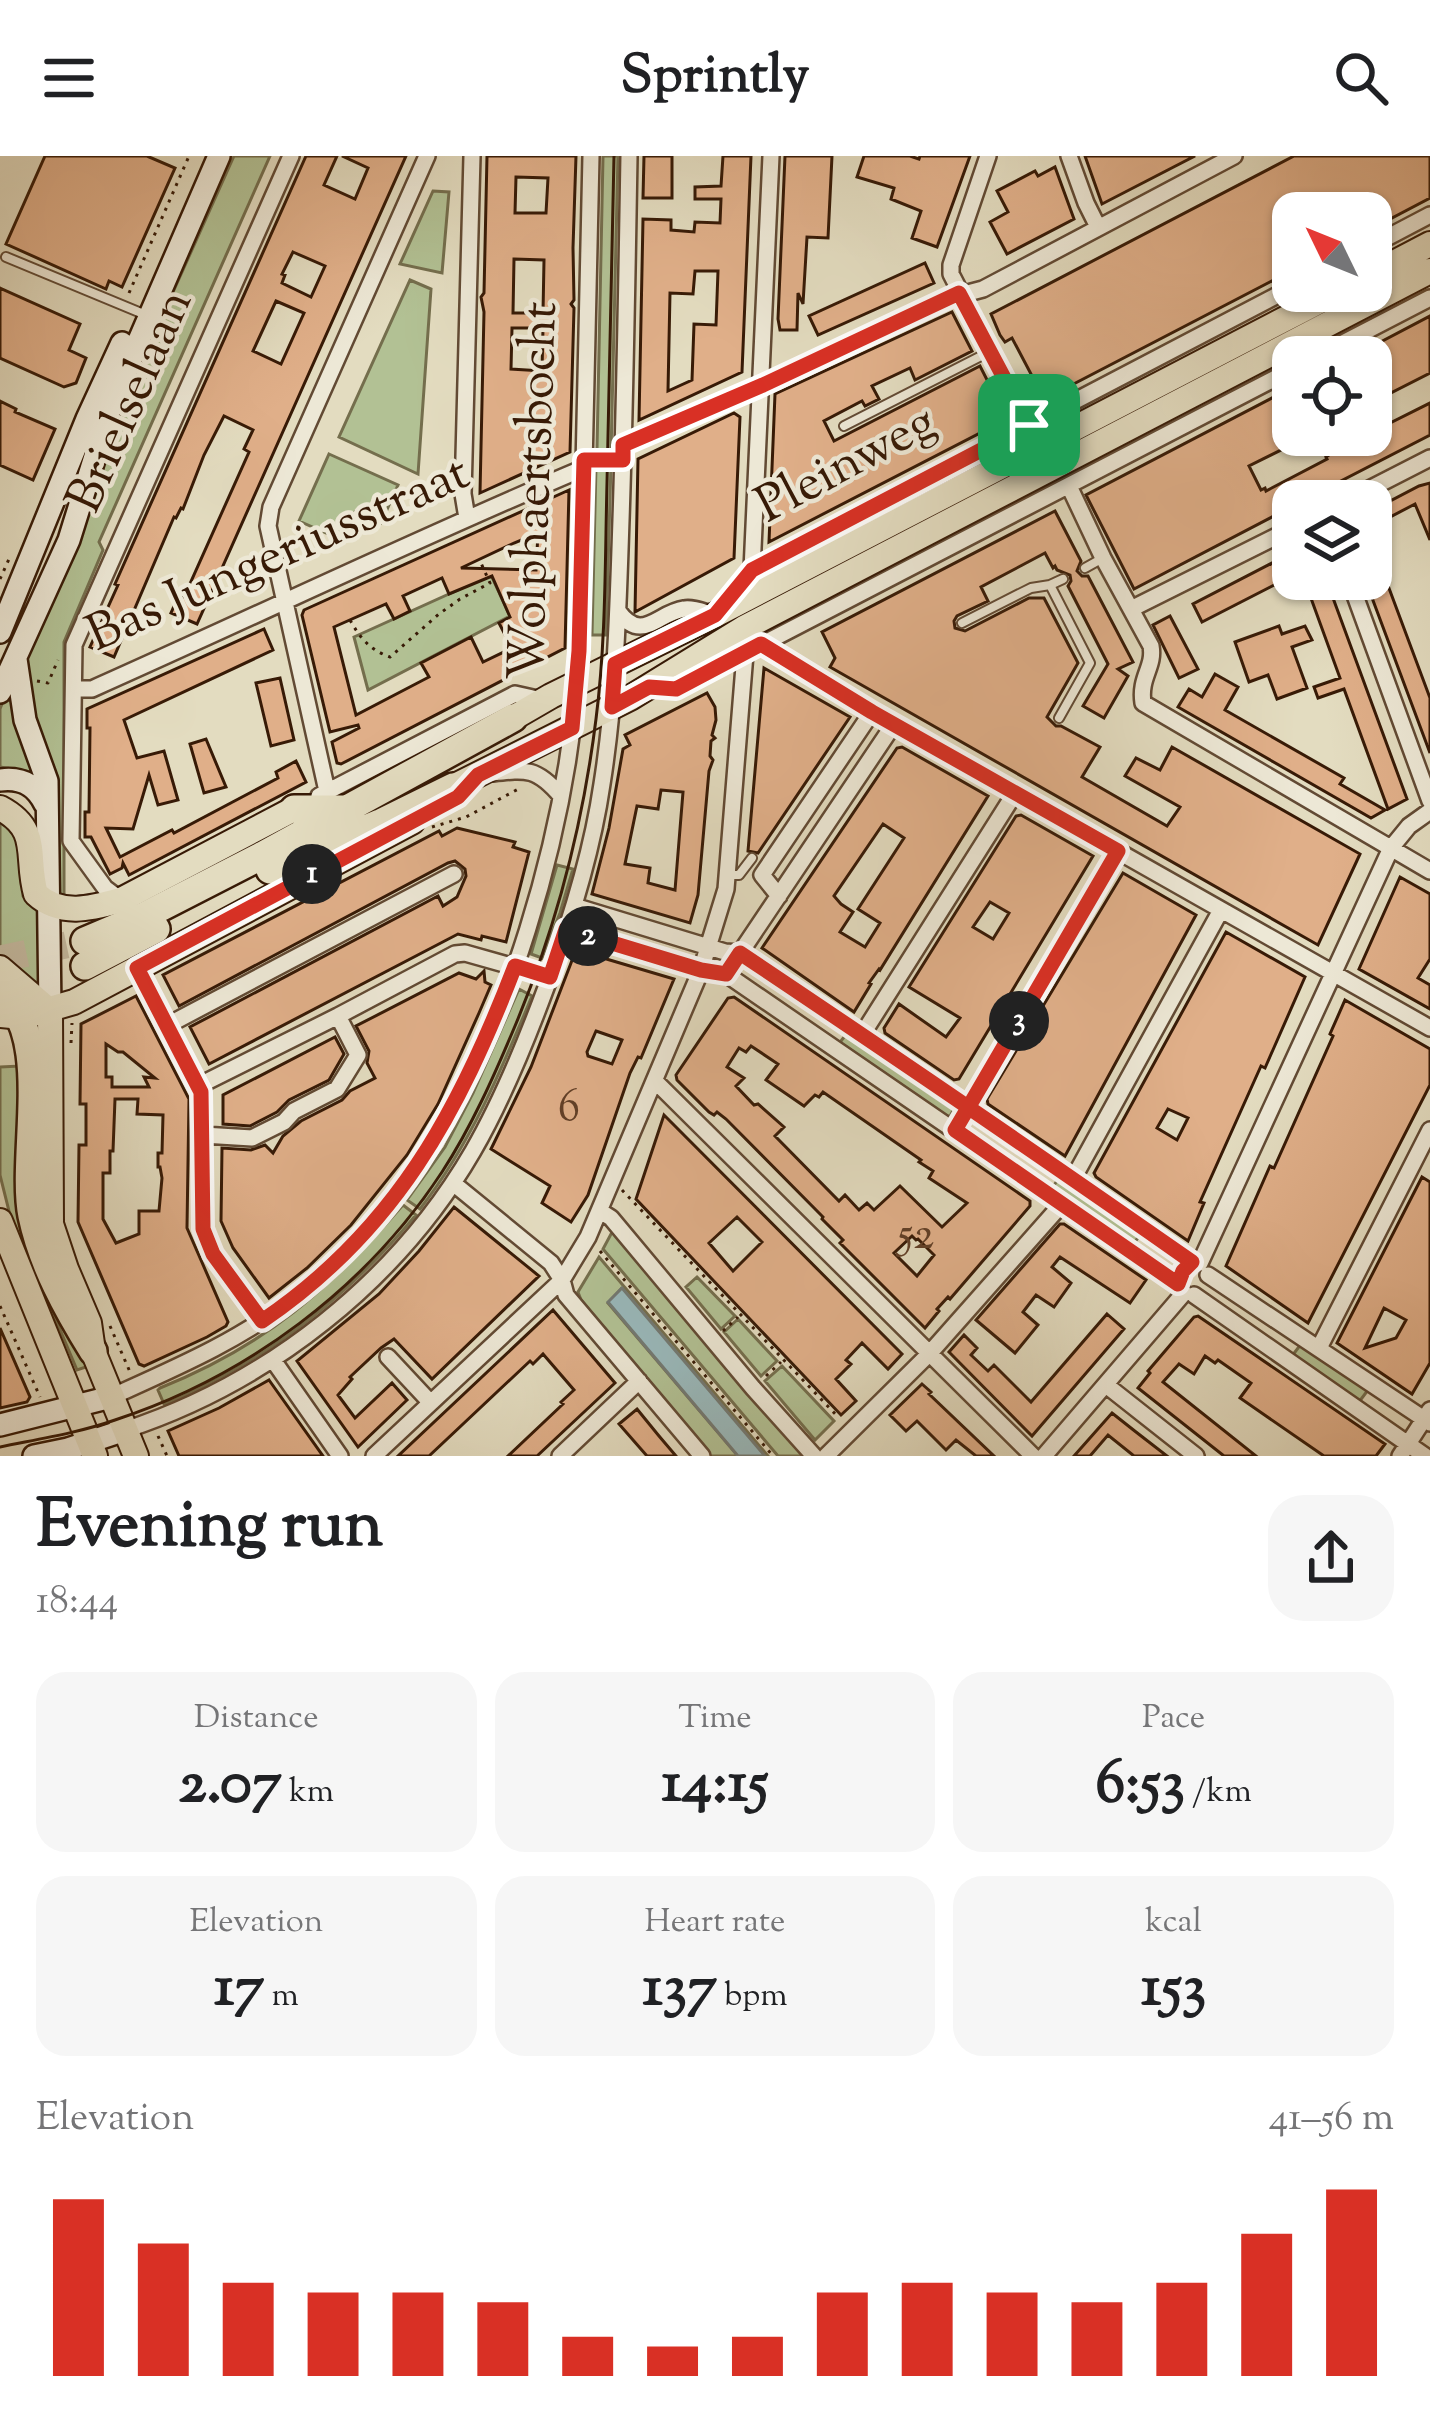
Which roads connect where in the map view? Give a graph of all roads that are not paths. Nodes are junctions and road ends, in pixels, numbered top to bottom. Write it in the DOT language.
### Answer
graph roads {
  1 [pos="206,156"];
  2 [pos="219,156"];
  3 [pos="291,156"];
  4 [pos="427,156"];
  5 [pos="472,156"];
  6 [pos="591,156"];
  7 [pos="629,156"];
  8 [pos="771,156"];
  9 [pos="988,156"];
  10 [pos="1069,156"];
  11 [pos="1234,156"];
  12 [pos="1214,161"];
  13 [pos="1430,215"];
  14 [pos="1098,227"];
  15 [pos="1392,235"];
  16 [pos="1430,244"];
  17 [pos="6,257"];
  18 [pos="1392,263"];
  19 [pos="1430,271"];
  20 [pos="959,293"];
  21 [pos="1272,298"];
  22 [pos="1430,298"];
  23 [pos="1299,312"];
  24 [pos="142,314"];
  25 [pos="1357,336"];
  26 [pos="992,350"];
  27 [pos="1272,380"];
  28 [pos="763,385"];
  29 [pos="1029,425"];
  30 [pos="844,426"];
  31 [pos="623,445"];
  32 [pos="1430,458"];
  33 [pos="584,468"];
  34 [pos="1387,480"];
  35 [pos="1069,486"];
  36 [pos="466,518"];
  37 [pos="1272,538"];
  38 [pos="1103,558"];
  39 [pos="1085,568"];
  40 [pos="752,570"];
  41 [pos="1063,578"];
  42 [pos="1050,585"];
  43 [pos="1357,600"];
  44 [pos="284,604"];
  45 [pos="1130,608"];
  46 [pos="618,611"];
  47 [pos="715,615"];
  48 [pos="962,623"];
  49 [pos="0,632"];
  50 [pos="761,644"];
  51 [pos="8,654"];
  52 [pos="745,654"];
  53 [pos="615,664"];
  54 [pos="578,682"];
  55 [pos="649,687"];
  56 [pos="74,688"];
  57 [pos="0,692"];
  58 [pos="542,700"];
  59 [pos="612,707"];
  60 [pos="872,712"];
  61 [pos="513,718"];
  62 [pos="1059,718"];
  63 [pos="894,724"];
  64 [pos="572,728"];
  65 [pos="2,778"];
  66 [pos="465,781"];
  67 [pos="1015,793"];
  68 [pos="561,796"];
  69 [pos="337,800"];
  70 [pos="1430,801"];
  71 [pos="45,804"];
  72 [pos="0,808"];
  73 [pos="294,809"];
  74 [pos="1430,811"];
  75 [pos="1390,848"];
  76 [pos="1118,851"];
  77 [pos="752,858"];
  78 [pos="1430,871"];
  79 [pos="454,874"];
  80 [pos="727,875"];
  81 [pos="778,896"];
  82 [pos="122,900"];
  83 [pos="47,904"];
  84 [pos="574,906"];
  85 [pos="1221,910"];
  86 [pos="566,929"];
  87 [pos="710,947"];
  88 [pos="740,953"];
  89 [pos="515,966"];
  90 [pos="0,968"];
  91 [pos="137,968"];
  92 [pos="701,970"];
  93 [pos="1333,972"];
  94 [pos="726,974"];
  95 [pos="550,977"];
  96 [pos="0,994"];
  97 [pos="24,1014"];
  98 [pos="338,1016"];
  99 [pos="166,1026"];
  100 [pos="1430,1028"];
  101 [pos="862,1035"];
  102 [pos="655,1081"];
  103 [pos="198,1086"];
  104 [pos="968,1108"];
  105 [pos="955,1130"];
  106 [pos="1430,1130"];
  107 [pos="203,1136"];
  108 [pos="1073,1179"];
  109 [pos="452,1183"];
  110 [pos="1061,1205"];
  111 [pos="600,1211"];
  112 [pos="2,1229"];
  113 [pos="1200,1266"];
  114 [pos="562,1280"];
  115 [pos="1185,1290"];
  116 [pos="262,1321"];
  117 [pos="1319,1348"];
  118 [pos="93,1351"];
  119 [pos="929,1354"];
  120 [pos="388,1357"];
  121 [pos="273,1360"];
  122 [pos="638,1381"];
  123 [pos="1106,1384"];
  124 [pos="111,1397"];
  125 [pos="430,1402"];
  126 [pos="76,1407"];
  127 [pos="1428,1417"];
  128 [pos="0,1425"];
  129 [pos="125,1430"];
  130 [pos="92,1449"];
  131 [pos="1404,1450"];
  132 [pos="34,1456"];
  133 [pos="136,1456"];
  134 [pos="340,1456"];
  135 [pos="374,1456"];
  136 [pos="560,1456"];
  137 [pos="702,1456"];
  138 [pos="814,1456"];
  139 [pos="826,1456"];
  140 [pos="1033,1456"];
  141 [pos="1044,1456"];
  142 [pos="1196,1456"];
  143 [pos="1425,1456"];
  1 -- 24 [label="main road, Brielselaan"];
  2 -- 24 [label="main road, Brielselaan"];
  3 -- 56 [label="street, Brielselaan"];
  4 -- 44 [label="street"];
  5 -- 36 [label="street"];
  6 -- 33 [label="street, Wolphaertsbocht"];
  7 -- 31 [label="street, Wolphaertsbocht"];
  8 -- 28 [label="street"];
  9 -- 20 [label="street"];
  10 -- 14 [label="street"];
  11 -- 12 [label="street"];
  12 -- 14 [label="street"];
  13 -- 15 [label="street"];
  14 -- 20 [label="street"];
  16 -- 18 [label="main road"];
  17 -- 24 [label="lane"];
  19 -- 55 [label="main road, Pleinweg"];
  20 -- 26 [label="street"];
  20 -- 28 [label="street"];
  21 -- 29 [label="street, Pleinweg"];
  22 -- 25 [label="street"];
  23 -- 47 [label="main road, Pleinweg"];
  24 -- 49 [label="main road, Brielselaan"];
  24 -- 51 [label="main road, Brielselaan"];
  26 -- 29 [label="street"];
  26 -- 30 [label="lane"];
  27 -- 35 [label="street, Pleinweg"];
  28 -- 31 [label="street"];
  28 -- 40 [label="street"];
  29 -- 40 [label="street, Pleinweg"];
  31 -- 46 [label="street, Wolphaertsbocht"];
  32 -- 34 [label="street"];
  33 -- 36 [label="street, Bas Jungeriusstraat"];
  33 -- 54 [label="street, Wolphaertsbocht"];
  35 -- 38 [label="street"];
  35 -- 50 [label="street, Pleinweg"];
  36 -- 44 [label="street, Bas Jungeriusstraat"];
  37 -- 45 [label="street"];
  38 -- 39 [label="lane"];
  38 -- 45 [label="street"];
  40 -- 47 [label="street, Pleinweg"];
  41 -- 42 [label="lane"];
  42 -- 48 [label="lane"];
  42 -- 62 [label="lane"];
  43 -- 70 [label="street"];
  44 -- 56 [label="street, Bas Jungeriusstraat"];
  44 -- 69 [label="street"];
  45 -- 75 [label="street"];
  46 -- 47 [label="street, Pleinweg"];
  46 -- 53 [label="street, Wolphaertsbocht"];
  47 -- 53 [label="main road, Pleinweg"];
  50 -- 52 [label="street, Pleinweg"];
  50 -- 60 [label="street"];
  51 -- 57 [label="main road, Brielselaan"];
  51 -- 71 [label="main road"];
  52 -- 55 [label="street, Pleinweg"];
  52 -- 80 [label="street"];
  53 -- 54 [label="main road, Pleinweg"];
  53 -- 59 [label="street, Wolphaertsbocht"];
  54 -- 58 [label="main road, Pleinweg"];
  54 -- 64 [label="street, Wolphaertsbocht"];
  55 -- 59 [label="main road, Pleinweg"];
  56 -- 82 [label="street, Brielselaan"];
  58 -- 61 [label="main road, Pleinweg"];
  58 -- 69 [label="street, Pleinweg"];
  59 -- 64 [label="main road, Pleinweg"];
  59 -- 84 [label="street, Wolphaertsbocht"];
  60 -- 63 [label="street"];
  60 -- 81 [label="street"];
  61 -- 69 [label="highway, Pleinweg"];
  63 -- 67 [label="street"];
  63 -- 81 [label="street"];
  64 -- 66 [label="main road, Pleinweg"];
  64 -- 68 [label="street, Wolphaertsbocht"];
  65 -- 71 [label="main road"];
  66 -- 68 [label="street, Pleinweg"];
  66 -- 69 [label="highway, Pleinweg"];
  66 -- 91 [label="main road, Pleinweg"];
  67 -- 76 [label="street"];
  67 -- 101 [label="street"];
  68 -- 89 [label="street, Wolphaertsbocht"];
  69 -- 73 [label="highway"];
  71 -- 83 [label="main road"];
  72 -- 83 [label="main road"];
  73 -- 82 [label="main road"];
  74 -- 75 [label="street"];
  75 -- 78 [label="street"];
  75 -- 93 [label="street"];
  76 -- 85 [label="street"];
  76 -- 104 [label="street"];
  77 -- 80 [label="lane"];
  79 -- 99 [label="street"];
  80 -- 87 [label="street"];
  81 -- 88 [label="street"];
  82 -- 83 [label="main road"];
  83 -- 97 [label="main road"];
  84 -- 86 [label="street, Wolphaertsbocht"];
  84 -- 87 [label="street"];
  85 -- 93 [label="street"];
  85 -- 108 [label="street"];
  86 -- 92 [label="street"];
  86 -- 95 [label="street, Wolphaertsbocht"];
  87 -- 88 [label="street"];
  87 -- 92 [label="street"];
  88 -- 94 [label="street"];
  88 -- 101 [label="street"];
  89 -- 95 [label="street"];
  89 -- 98 [label="street"];
  89 -- 116 [label="street, Wolphaertsbocht"];
  90 -- 97 [label="main road"];
  91 -- 97 [label="main road, Pleinweg"];
  91 -- 99 [label="street"];
  92 -- 94 [label="street"];
  92 -- 102 [label="street"];
  93 -- 100 [label="street"];
  93 -- 113 [label="street"];
  94 -- 105 [label="street"];
  95 -- 109 [label="street, Wolphaertsbocht"];
  96 -- 97 [label="highway"];
  97 -- 118 [label="main road"];
  97 -- 118 [label="highway"];
  98 -- 103 [label="street"];
  98 -- 107 [label="street"];
  99 -- 103 [label="street"];
  101 -- 104 [label="street"];
  102 -- 111 [label="street"];
  102 -- 119 [label="street"];
  103 -- 107 [label="street"];
  104 -- 105 [label="street"];
  104 -- 108 [label="street"];
  105 -- 110 [label="street"];
  106 -- 117 [label="street"];
  107 -- 116 [label="street"];
  108 -- 113 [label="street"];
  109 -- 114 [label="street"];
  109 -- 121 [label="street, Wolphaertsbocht"];
  110 -- 115 [label="street"];
  110 -- 119 [label="street"];
  111 -- 114 [label="street"];
  111 -- 138 [label="street"];
  112 -- 126 [label="main road"];
  113 -- 115 [label="street"];
  113 -- 115 [label="street"];
  113 -- 117 [label="street"];
  114 -- 122 [label="street"];
  114 -- 125 [label="street"];
  115 -- 123 [label="street"];
  115 -- 131 [label="street"];
  116 -- 124 [label="street, Wolphaertsbocht"];
  117 -- 127 [label="street"];
  118 -- 124 [label="main road"];
  119 -- 139 [label="street"];
  119 -- 140 [label="street"];
  120 -- 125 [label="street"];
  121 -- 129 [label="street, Wolphaertsbocht"];
  121 -- 134 [label="street"];
  122 -- 136 [label="street"];
  122 -- 137 [label="street"];
  123 -- 141 [label="street"];
  123 -- 142 [label="street"];
  124 -- 126 [label="main road, Wolphaertsbocht"];
  124 -- 129 [label="main road"];
  125 -- 135 [label="street"];
  126 -- 128 [label="main road, Wolphaertsbocht"];
  126 -- 130 [label="main road"];
  127 -- 131 [label="street"];
  129 -- 130 [label="main road, Wolphaertsbocht"];
  129 -- 133 [label="main road"];
  130 -- 132 [label="main road, Wolphaertsbocht"];
  131 -- 143 [label="street"];
}
